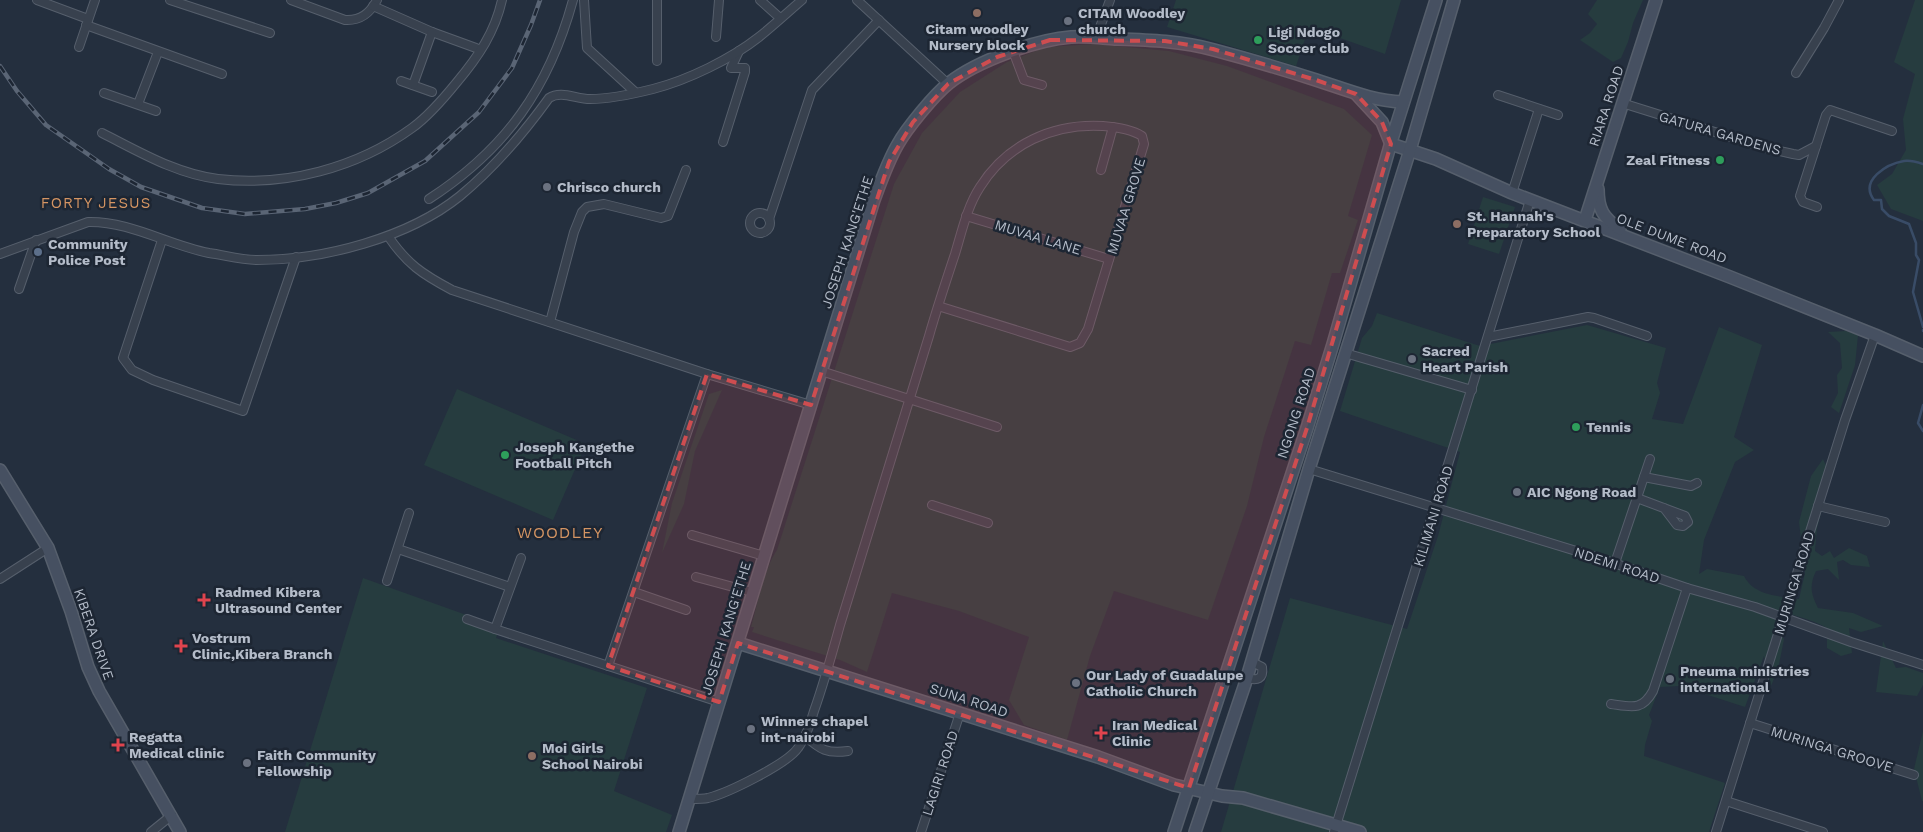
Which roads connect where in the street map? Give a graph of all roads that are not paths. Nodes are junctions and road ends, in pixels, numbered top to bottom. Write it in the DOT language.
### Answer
graph roads {
  1 [pos="37,0"];
  2 [pos="94,0"];
  3 [pos="170,0"];
  4 [pos="291,0"];
  5 [pos="502,0"];
  6 [pos="573,0"];
  7 [pos="584,0"];
  8 [pos="658,0"];
  9 [pos="719,0"];
  10 [pos="760,0"];
  11 [pos="802,0"];
  12 [pos="858,0"];
  13 [pos="1110,0"];
  14 [pos="1436,0"];
  15 [pos="1454,0"];
  16 [pos="1656,0"];
  17 [pos="1838,0"];
  18 [pos="375,3"];
  19 [pos="780,18"];
  20 [pos="879,20"];
  21 [pos="87,22"];
  22 [pos="432,32"];
  23 [pos="270,33"];
  24 [pos="716,37"];
  25 [pos="1096,38"];
  26 [pos="79,47"];
  27 [pos="476,48"];
  28 [pos="738,51"];
  29 [pos="1013,51"];
  30 [pos="158,52"];
  31 [pos="657,61"];
  32 [pos="1796,73"];
  33 [pos="222,74"];
  34 [pos="401,81"];
  35 [pos="948,84"];
  36 [pos="413,85"];
  37 [pos="1042,85"];
  38 [pos="432,92"];
  39 [pos="634,92"];
  40 [pos="104,93"];
  41 [pos="1356,94"];
  42 [pos="1498,94"];
  43 [pos="1403,102"];
  44 [pos="1622,103"];
  45 [pos="138,104"];
  46 [pos="1540,109"];
  47 [pos="156,111"];
  48 [pos="1558,115"];
  49 [pos="1113,127"];
  50 [pos="1892,131"];
  51 [pos="102,132"];
  52 [pos="723,142"];
  53 [pos="1390,144"];
  54 [pos="1816,146"];
  55 [pos="1410,150"];
  56 [pos="686,170"];
  57 [pos="1101,170"];
  58 [pos="1598,180"];
  59 [pos="1512,193"];
  60 [pos="430,199"];
  61 [pos="1530,200"];
  62 [pos="1817,207"];
  63 [pos="966,216"];
  64 [pos="769,219"];
  65 [pos="1585,220"];
  66 [pos="388,236"];
  67 [pos="1632,238"];
  68 [pos="36,240"];
  69 [pos="162,240"];
  70 [pos="0,254"];
  71 [pos="296,257"];
  72 [pos="1109,259"];
  73 [pos="19,290"];
  74 [pos="938,306"];
  75 [pos="550,322"];
  76 [pos="1875,335"];
  77 [pos="1647,336"];
  78 [pos="1488,337"];
  79 [pos="1345,353"];
  80 [pos="1923,356"];
  81 [pos="821,371"];
  82 [pos="707,374"];
  83 [pos="1472,390"];
  84 [pos="910,400"];
  85 [pos="811,405"];
  86 [pos="997,427"];
  87 [pos="1650,459"];
  88 [pos="1309,469"];
  89 [pos="0,470"];
  90 [pos="1644,477"];
  91 [pos="1697,482"];
  92 [pos="1637,498"];
  93 [pos="932,505"];
  94 [pos="1818,506"];
  95 [pos="1664,508"];
  96 [pos="1435,509"];
  97 [pos="409,513"];
  98 [pos="1884,522"];
  99 [pos="988,523"];
  100 [pos="692,535"];
  101 [pos="48,548"];
  102 [pos="398,549"];
  103 [pos="764,556"];
  104 [pos="521,558"];
  105 [pos="1616,563"];
  106 [pos="696,577"];
  107 [pos="0,579"];
  108 [pos="388,581"];
  109 [pos="510,587"];
  110 [pos="1687,588"];
  111 [pos="634,592"];
  112 [pos="752,592"];
  113 [pos="686,610"];
  114 [pos="1783,618"];
  115 [pos="466,620"];
  116 [pos="495,629"];
  117 [pos="738,643"];
  118 [pos="1923,665"];
  119 [pos="608,666"];
  120 [pos="827,671"];
  121 [pos="719,702"];
  122 [pos="1611,704"];
  123 [pos="960,713"];
  124 [pos="1750,723"];
  125 [pos="805,736"];
  126 [pos="848,751"];
  127 [pos="1914,775"];
  128 [pos="1189,788"];
  129 [pos="1207,793"];
  130 [pos="690,800"];
  131 [pos="1726,801"];
  132 [pos="172,815"];
  133 [pos="1335,828"];
  134 [pos="152,832"];
  135 [pos="180,832"];
  136 [pos="679,832"];
  137 [pos="921,832"];
  138 [pos="1174,832"];
  139 [pos="1195,832"];
  140 [pos="1360,832"];
  141 [pos="1716,832"];
  142 [pos="1823,832"];
  1 -- 21 [label="street"];
  2 -- 21 [label="street"];
  3 -- 23 [label="street"];
  4 -- 18 [label="street"];
  5 -- 51 [label="street"];
  6 -- 60 [label="street"];
  7 -- 39 [label="street"];
  8 -- 31 [label="street"];
  9 -- 24 [label="street"];
  10 -- 19 [label="street"];
  11 -- 19 [label="street"];
  12 -- 20 [label="street"];
  13 -- 25 [label="street"];
  14 -- 43 [label="street, NGONG ROAD"];
  15 -- 55 [label="street, NGONG ROAD"];
  16 -- 44 [label="street, RIARA ROAD"];
  17 -- 32 [label="street"];
  18 -- 22 [label="street"];
  19 -- 28 [label="street"];
  20 -- 35 [label="street"];
  20 -- 64 [label="street"];
  21 -- 26 [label="street"];
  21 -- 30 [label="street"];
  22 -- 27 [label="street"];
  22 -- 36 [label="street"];
  25 -- 29 [label="street, JOSEPH KANG'ETHE"];
  25 -- 41 [label="street, JOSEPH KANG'ETHE"];
  28 -- 39 [label="street"];
  28 -- 52 [label="street"];
  29 -- 35 [label="street, JOSEPH KANG'ETHE"];
  29 -- 37 [label="street"];
  30 -- 33 [label="street"];
  30 -- 45 [label="street"];
  34 -- 36 [label="street"];
  35 -- 81 [label="street, JOSEPH KANG'ETHE"];
  36 -- 38 [label="street"];
  39 -- 66 [label="street"];
  40 -- 45 [label="street"];
  41 -- 43 [label="street, JOSEPH KANG'ETHE"];
  41 -- 53 [label="street"];
  42 -- 46 [label="street"];
  43 -- 53 [label="street, NGONG ROAD"];
  44 -- 54 [label="street, GATURA GARDENS"];
  44 -- 58 [label="street, RIARA ROAD"];
  45 -- 47 [label="street"];
  46 -- 48 [label="street"];
  46 -- 59 [label="street"];
  49 -- 57 [label="street"];
  49 -- 63 [label="street, MUVAA GROVE"];
  49 -- 72 [label="street, MUVAA GROVE"];
  50 -- 54 [label="street"];
  53 -- 55 [label="street, OLE DUME ROAD"];
  53 -- 128 [label="street, NGONG ROAD"];
  54 -- 62 [label="street"];
  55 -- 59 [label="street, OLE DUME ROAD"];
  55 -- 79 [label="street, NGONG ROAD"];
  56 -- 75 [label="street"];
  58 -- 65 [label="street, RIARA ROAD"];
  58 -- 67 [label="street"];
  59 -- 61 [label="street, OLE DUME ROAD"];
  61 -- 65 [label="street, OLE DUME ROAD"];
  61 -- 78 [label="street, KILIMANI ROAD"];
  63 -- 72 [label="street, MUVAA LANE"];
  63 -- 74 [label="street, MUVAA GROVE"];
  65 -- 67 [label="street, OLE DUME ROAD"];
  66 -- 71 [label="street"];
  66 -- 75 [label="street"];
  67 -- 76 [label="street, OLE DUME ROAD"];
  68 -- 69 [label="street"];
  68 -- 70 [label="street"];
  68 -- 73 [label="street"];
  69 -- 71 [label="street"];
  69 -- 71 [label="street"];
  72 -- 74 [label="street, MUVAA GROVE"];
  74 -- 84 [label="street"];
  75 -- 82 [label="street"];
  76 -- 80 [label="street, OLE DUME ROAD"];
  76 -- 94 [label="street, MURINGA ROAD"];
  77 -- 78 [label="street"];
  78 -- 83 [label="street, KILIMANI ROAD"];
  79 -- 83 [label="street"];
  79 -- 88 [label="street, NGONG ROAD"];
  81 -- 84 [label="street"];
  81 -- 85 [label="street, JOSEPH KANG'ETHE"];
  82 -- 85 [label="street"];
  82 -- 111 [label="street"];
  83 -- 96 [label="street, KILIMANI ROAD"];
  84 -- 86 [label="street"];
  84 -- 120 [label="street"];
  85 -- 103 [label="street, JOSEPH KANG'ETHE"];
  87 -- 90 [label="street"];
  88 -- 96 [label="street, NDEMI ROAD"];
  88 -- 129 [label="street, NGONG ROAD"];
  89 -- 101 [label="street, KIBERA DRIVE"];
  90 -- 91 [label="street"];
  90 -- 92 [label="street"];
  92 -- 95 [label="street"];
  92 -- 105 [label="street"];
  93 -- 99 [label="street"];
  94 -- 98 [label="street"];
  94 -- 114 [label="street, MURINGA ROAD"];
  96 -- 105 [label="street, NDEMI ROAD"];
  96 -- 133 [label="street, KILIMANI ROAD"];
  97 -- 102 [label="street"];
  100 -- 103 [label="street"];
  101 -- 107 [label="street"];
  101 -- 132 [label="street, KIBERA DRIVE"];
  102 -- 108 [label="street"];
  102 -- 109 [label="street"];
  103 -- 112 [label="street, JOSEPH KANG'ETHE"];
  104 -- 109 [label="street"];
  105 -- 110 [label="street, NDEMI ROAD"];
  106 -- 112 [label="street"];
  109 -- 116 [label="street"];
  110 -- 114 [label="street, NDEMI ROAD"];
  110 -- 122 [label="street"];
  111 -- 113 [label="street"];
  111 -- 119 [label="street"];
  112 -- 117 [label="street, JOSEPH KANG'ETHE"];
  114 -- 118 [label="street, NDEMI ROAD"];
  114 -- 124 [label="street, MURINGA ROAD"];
  115 -- 116 [label="street"];
  116 -- 119 [label="street"];
  117 -- 120 [label="street, SUNA ROAD"];
  117 -- 121 [label="street, JOSEPH KANG'ETHE"];
  119 -- 121 [label="street"];
  120 -- 123 [label="street, SUNA ROAD"];
  120 -- 125 [label="street"];
  121 -- 130 [label="street, JOSEPH KANG'ETHE"];
  123 -- 128 [label="street, SUNA ROAD"];
  123 -- 137 [label="street, LAGIRI ROAD"];
  124 -- 127 [label="street, MURINGA GROOVE"];
  124 -- 131 [label="street, MURINGA ROAD"];
  125 -- 126 [label="street"];
  125 -- 130 [label="street"];
  128 -- 129 [label="street, SUNA ROAD"];
  128 -- 138 [label="street, NGONG ROAD"];
  129 -- 133 [label="street, SUNA ROAD"];
  129 -- 139 [label="street, NGONG ROAD"];
  130 -- 136 [label="street, JOSEPH KANG'ETHE"];
  131 -- 141 [label="street, MURINGA ROAD"];
  131 -- 142 [label="street"];
  132 -- 134 [label="street"];
  132 -- 135 [label="street, KIBERA DRIVE"];
  133 -- 140 [label="street, SUNA ROAD"];
}
